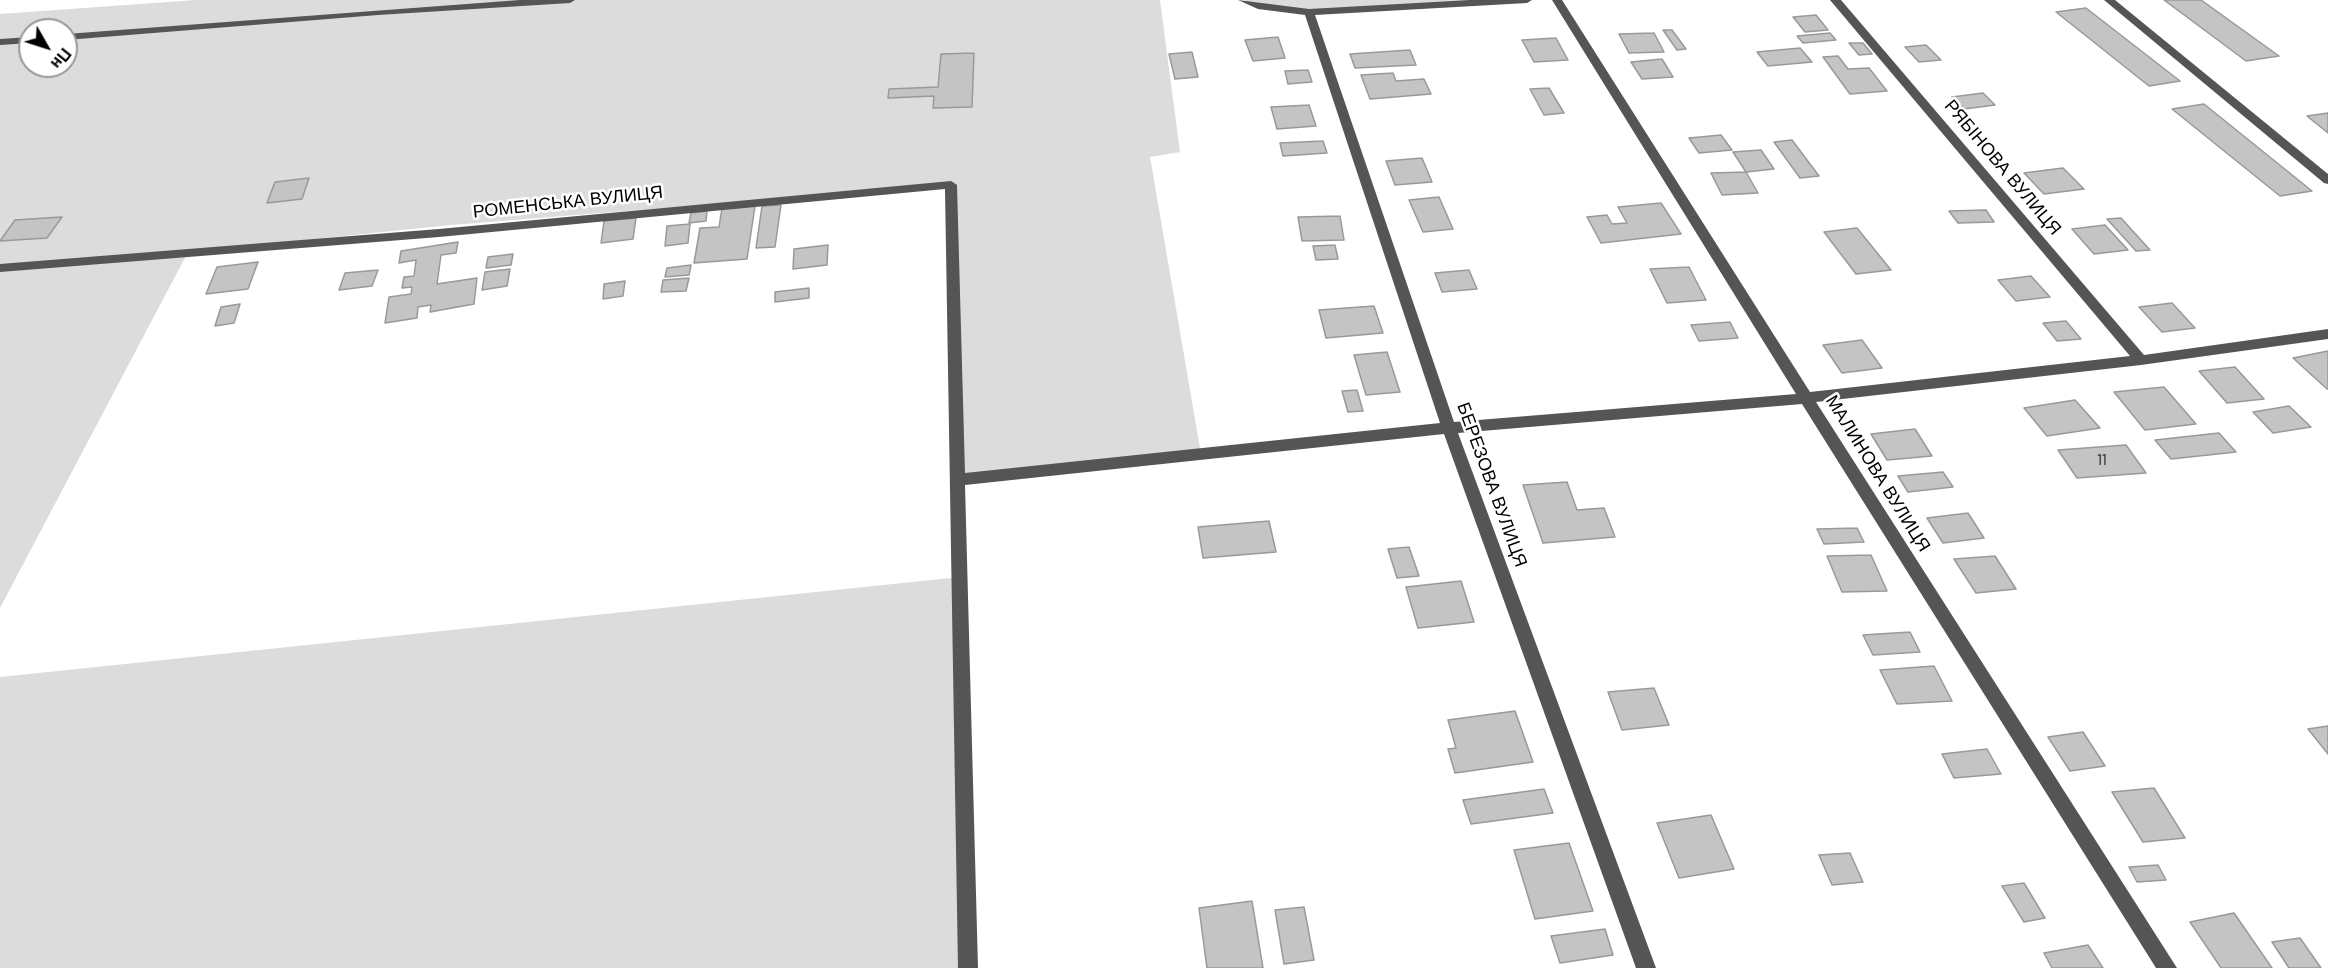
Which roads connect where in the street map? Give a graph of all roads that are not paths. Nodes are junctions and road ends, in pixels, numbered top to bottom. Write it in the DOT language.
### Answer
graph roads {
  1 [pos="570,0"];
  2 [pos="1243,0"];
  3 [pos="1527,0"];
  4 [pos="1557,0"];
  5 [pos="1835,0"];
  6 [pos="2109,0"];
  7 [pos="1309,12"];
  8 [pos="78,36"];
  9 [pos="18,41"];
  10 [pos="0,42"];
  11 [pos="2328,180"];
  12 [pos="0,268"];
  13 [pos="2328,334"];
  14 [pos="2140,360"];
  15 [pos="1806,398"];
  16 [pos="1449,428"];
  17 [pos="965,479"];
  18 [pos="968,968"];
  19 [pos="1646,968"];
  20 [pos="2167,968"];
  1 -- 8 [label="street"];
  2 -- 7 [label="street"];
  3 -- 7 [label="street"];
  4 -- 15 [label="street, МАЛИНОВА ВУЛИЦЯ"];
  5 -- 14 [label="street, РЯБІНОВА ВУЛИЦЯ"];
  6 -- 11 [label="street"];
  7 -- 16 [label="street, БЕРЕЗОВА ВУЛИЦЯ"];
  9 -- 10 [label="street"];
  12 -- 18 [label="street, РОМЕНСЬКА ВУЛИЦЯ"];
  13 -- 14 [label="street"];
  14 -- 15 [label="street"];
  15 -- 16 [label="street"];
  15 -- 20 [label="street, МАЛИНОВА ВУЛИЦЯ"];
  16 -- 17 [label="street"];
  16 -- 19 [label="street, БЕРЕЗОВА ВУЛИЦЯ"];
}
